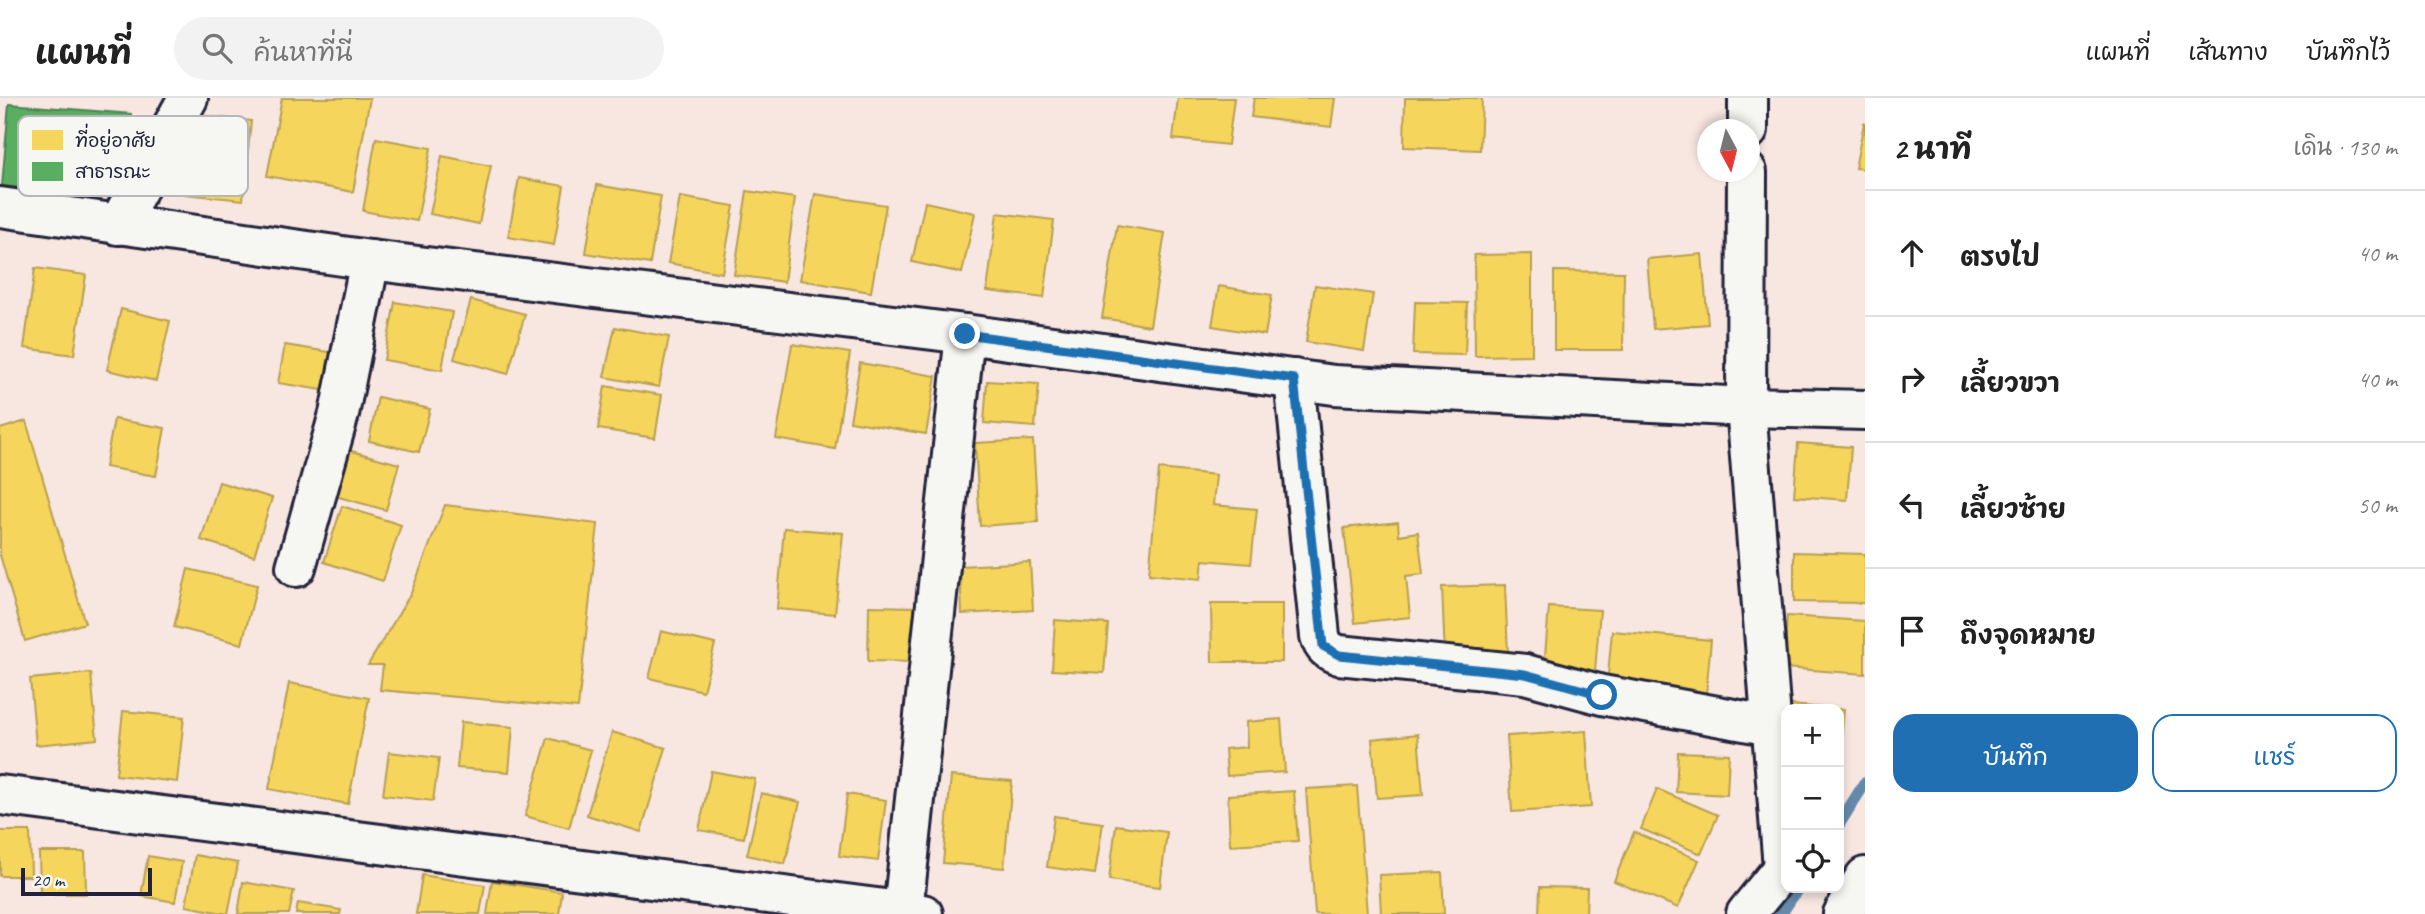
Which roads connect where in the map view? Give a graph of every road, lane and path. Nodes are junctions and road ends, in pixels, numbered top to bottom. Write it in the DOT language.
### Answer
graph roads {
  1 [pos="188,98"];
  2 [pos="1748,98"];
  3 [pos="178,116"];
  4 [pos="1748,119"];
  5 [pos="1748,182"];
  6 [pos="134,196"];
  7 [pos="0,207"];
  8 [pos="118,225"];
  9 [pos="370,260"];
  10 [pos="965,334"];
  11 [pos="1294,379"];
  12 [pos="1746,407"];
  13 [pos="1865,410"];
  14 [pos="296,567"];
  15 [pos="1772,726"];
  16 [pos="0,795"];
  17 [pos="1865,877"];
  18 [pos="913,913"];
  19 [pos="1746,914"];
  20 [pos="1843,914"];
  1 -- 3 [label="street"];
  2 -- 4 [label="street"];
  5 -- 12 [label="street"];
  6 -- 8 [label="street"];
  7 -- 8 [label="street"];
  8 -- 9 [label="street"];
  9 -- 10 [label="street"];
  9 -- 14 [label="street"];
  10 -- 11 [label="street"];
  10 -- 18 [label="street"];
  11 -- 12 [label="street"];
  11 -- 15 [label="street"];
  12 -- 13 [label="street"];
  12 -- 15 [label="street"];
  15 -- 19 [label="street"];
  16 -- 18 [label="street"];
  17 -- 20 [label="street"];
}
